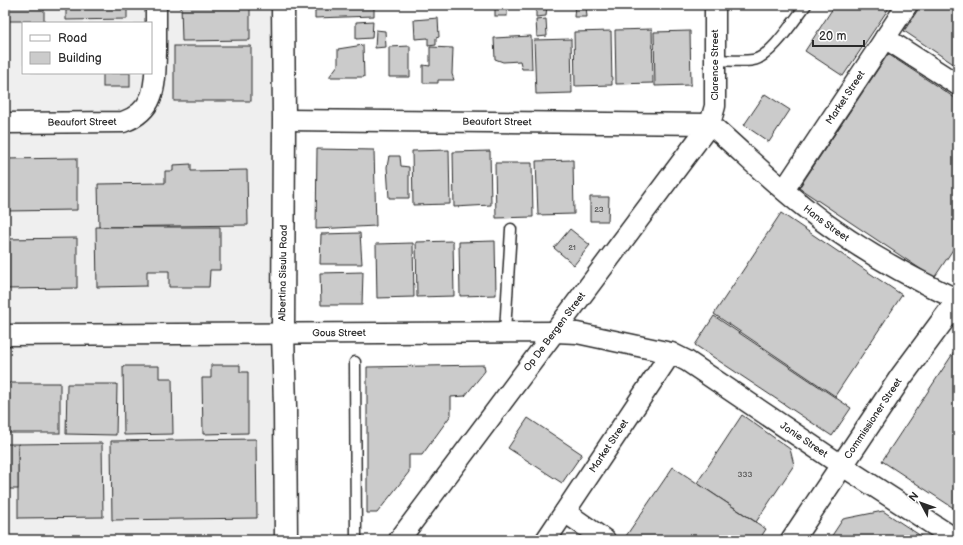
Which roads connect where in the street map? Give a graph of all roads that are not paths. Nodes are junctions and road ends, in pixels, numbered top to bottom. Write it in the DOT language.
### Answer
graph roads {
  1 [pos="156,5"];
  2 [pos="283,5"];
  3 [pos="715,5"];
  4 [pos="806,5"];
  5 [pos="907,5"];
  6 [pos="885,38"];
  7 [pos="715,60"];
  8 [pos="958,85"];
  9 [pos="284,120"];
  10 [pos="5,123"];
  11 [pos="710,124"];
  12 [pos="784,190"];
  13 [pos="511,229"];
  14 [pos="958,300"];
  15 [pos="505,332"];
  16 [pos="555,332"];
  17 [pos="283,333"];
  18 [pos="5,335"];
  19 [pos="671,353"];
  20 [pos="355,362"];
  21 [pos="841,465"];
  22 [pos="565,512"];
  23 [pos="286,540"];
  24 [pos="356,540"];
  25 [pos="399,540"];
  26 [pos="546,540"];
  27 [pos="605,540"];
  28 [pos="792,540"];
  29 [pos="957,540"];
  1 -- 10 [label="street, Beaufort Street"];
  2 -- 9 [label="main road, Albertina Sisulu Road"];
  3 -- 7 [label="street, Clarence Street"];
  4 -- 7 [label="lane"];
  5 -- 6 [label="street, Market Street"];
  6 -- 8 [label="street"];
  6 -- 12 [label="street, Market Street"];
  7 -- 11 [label="street, Clarence Street"];
  9 -- 11 [label="street, Beaufort Street"];
  9 -- 17 [label="main road, Albertina Sisulu Road"];
  11 -- 12 [label="street, Hans Street"];
  11 -- 16 [label="street, Op De Bergen Street"];
  12 -- 14 [label="street, Hans Street"];
  13 -- 15 [label="lane"];
  14 -- 21 [label="main road, Commissioner Street"];
  15 -- 16 [label="street, Gous Street"];
  15 -- 17 [label="street, Gous Street"];
  16 -- 19 [label="street, Gous Street"];
  16 -- 25 [label="street, Op De Bergen Street"];
  17 -- 18 [label="street, Gous Street"];
  17 -- 23 [label="main road, Albertina Sisulu Road"];
  19 -- 21 [label="street, Janie Street"];
  19 -- 22 [label="street, Market Street"];
  20 -- 24 [label="lane"];
  21 -- 28 [label="main road, Commissioner Street"];
  21 -- 29 [label="street, Janie Street"];
  22 -- 26 [label="street, Market Street"];
  22 -- 27 [label="street"];
}
